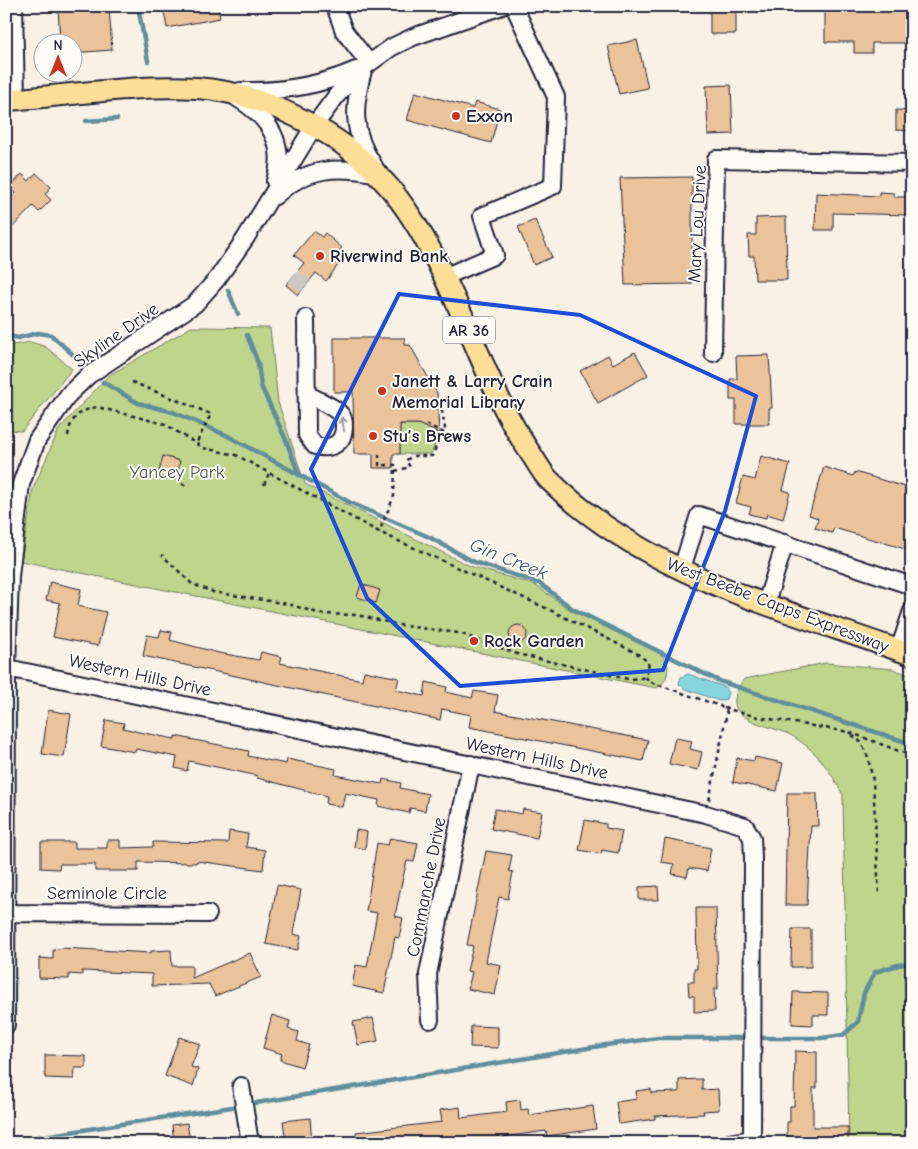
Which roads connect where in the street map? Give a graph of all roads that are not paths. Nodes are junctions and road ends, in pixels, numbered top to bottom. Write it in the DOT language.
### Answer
graph roads {
  1 [pos="14,6"];
  2 [pos="335,6"];
  3 [pos="502,6"];
  4 [pos="514,6"];
  5 [pos="367,65"];
  6 [pos="223,91"];
  7 [pos="11,100"];
  8 [pos="314,126"];
  9 [pos="912,163"];
  10 [pos="379,174"];
  11 [pos="266,204"];
  12 [pos="444,277"];
  13 [pos="306,318"];
  14 [pos="713,353"];
  15 [pos="307,394"];
  16 [pos="785,543"];
  17 [pos="680,571"];
  18 [pos="912,586"];
  19 [pos="766,603"];
  20 [pos="912,611"];
  21 [pos="905,652"];
  22 [pos="7,668"];
  23 [pos="471,764"];
  24 [pos="6,913"];
  25 [pos="208,914"];
  26 [pos="430,1020"];
  27 [pos="6,1025"];
  28 [pos="241,1086"];
  29 [pos="752,1141"];
  30 [pos="250,1143"];
  31 [pos="729,1143"];
  1 -- 7 [label="street"];
  2 -- 5 [label="street"];
  3 -- 5 [label="street"];
  4 -- 12 [label="street"];
  5 -- 6 [label="street"];
  5 -- 8 [label="street, Skyline Drive"];
  5 -- 10 [label="street"];
  6 -- 7 [label="main road, West Beebe Capps Expressway / AR 36"];
  6 -- 8 [label="main road, West Beebe Capps Expressway / AR 36"];
  6 -- 11 [label="street"];
  8 -- 10 [label="main road, West Beebe Capps Expressway / AR 36"];
  8 -- 11 [label="street, Skyline Drive"];
  9 -- 14 [label="street, Mary Lou Drive"];
  10 -- 11 [label="street"];
  10 -- 12 [label="main road, West Beebe Capps Expressway / AR 36"];
  11 -- 22 [label="street, Skyline Drive"];
  12 -- 17 [label="main road, West Beebe Capps Expressway / AR 36"];
  13 -- 15 [label="street"];
  16 -- 17 [label="street"];
  16 -- 18 [label="street"];
  16 -- 19 [label="street"];
  17 -- 19 [label="main road, West Beebe Capps Expressway / AR 36"];
  19 -- 21 [label="main road, West Beebe Capps Expressway / AR 36"];
  20 -- 21 [label="street"];
  22 -- 23 [label="street, Western Hills Drive"];
  22 -- 24 [label="street, Skyline Drive"];
  23 -- 26 [label="street, Commanche Drive"];
  23 -- 29 [label="street, Western Hills Drive"];
  24 -- 25 [label="street, Seminole Circle"];
  24 -- 27 [label="street, Skyline Drive"];
  28 -- 30 [label="street"];
  29 -- 31 [label="street"];
}
